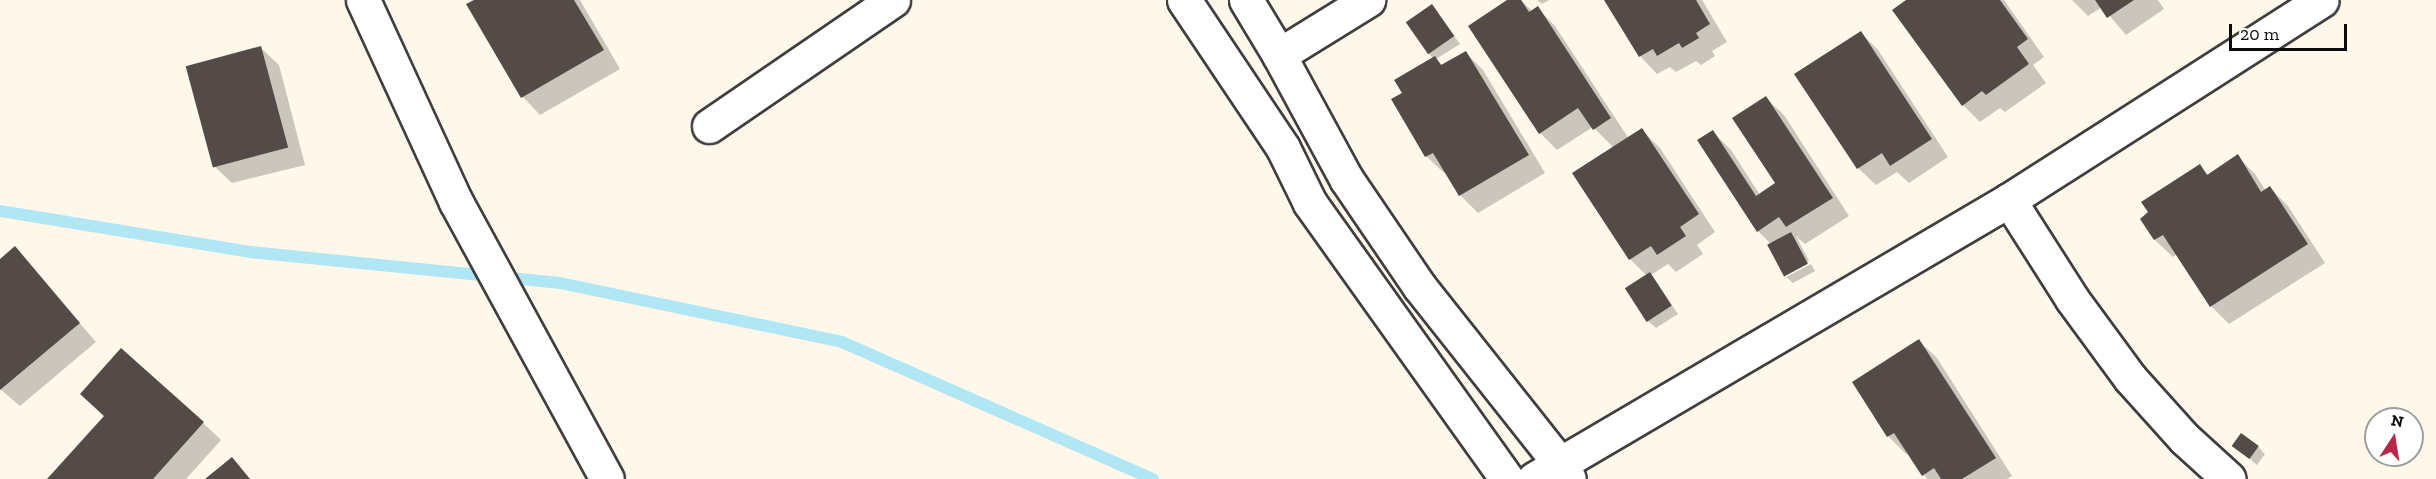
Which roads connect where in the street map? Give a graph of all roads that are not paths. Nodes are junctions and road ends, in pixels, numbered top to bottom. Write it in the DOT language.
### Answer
graph roads {
  1 [pos="363,0"];
  2 [pos="892,0"];
  3 [pos="1184,0"];
  4 [pos="1246,0"];
  5 [pos="1368,0"];
  6 [pos="2322,0"];
  7 [pos="1280,55"];
  8 [pos="709,126"];
  9 [pos="2008,200"];
  10 [pos="1554,474"];
  11 [pos="608,479"];
  12 [pos="1507,479"];
  13 [pos="2229,479"];
  1 -- 11 [label="street"];
  2 -- 8 [label="street"];
  3 -- 12 [label="street"];
  4 -- 7 [label="street"];
  5 -- 7 [label="street"];
  6 -- 9 [label="street"];
  7 -- 10 [label="street"];
  9 -- 10 [label="street"];
  9 -- 13 [label="street"];
}
